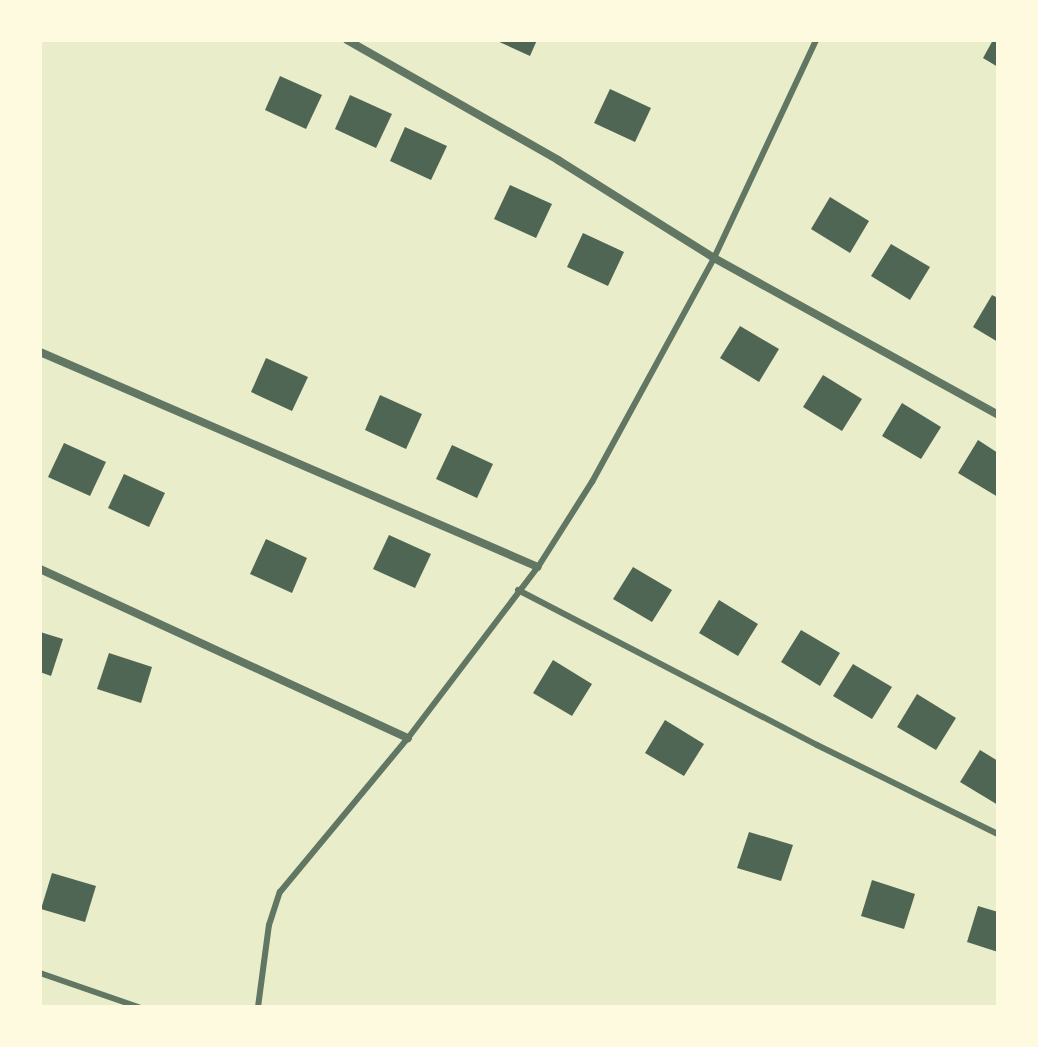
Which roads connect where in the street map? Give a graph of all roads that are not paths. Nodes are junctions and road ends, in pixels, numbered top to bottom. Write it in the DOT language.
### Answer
graph roads {
  1 [pos="347,40"];
  2 [pos="816,40"];
  3 [pos="714,258"];
  4 [pos="40,352"];
  5 [pos="998,415"];
  6 [pos="538,567"];
  7 [pos="40,569"];
  8 [pos="518,590"];
  9 [pos="408,738"];
  10 [pos="998,834"];
  11 [pos="40,973"];
  12 [pos="138,1007"];
  13 [pos="258,1007"];
  1 -- 3 [label="street"];
  2 -- 3 [label="lane"];
  3 -- 5 [label="street"];
  3 -- 6 [label="lane"];
  4 -- 6 [label="street"];
  6 -- 8 [label="lane"];
  7 -- 9 [label="street"];
  8 -- 9 [label="lane"];
  8 -- 10 [label="lane"];
  9 -- 13 [label="lane"];
  11 -- 12 [label="lane"];
}
